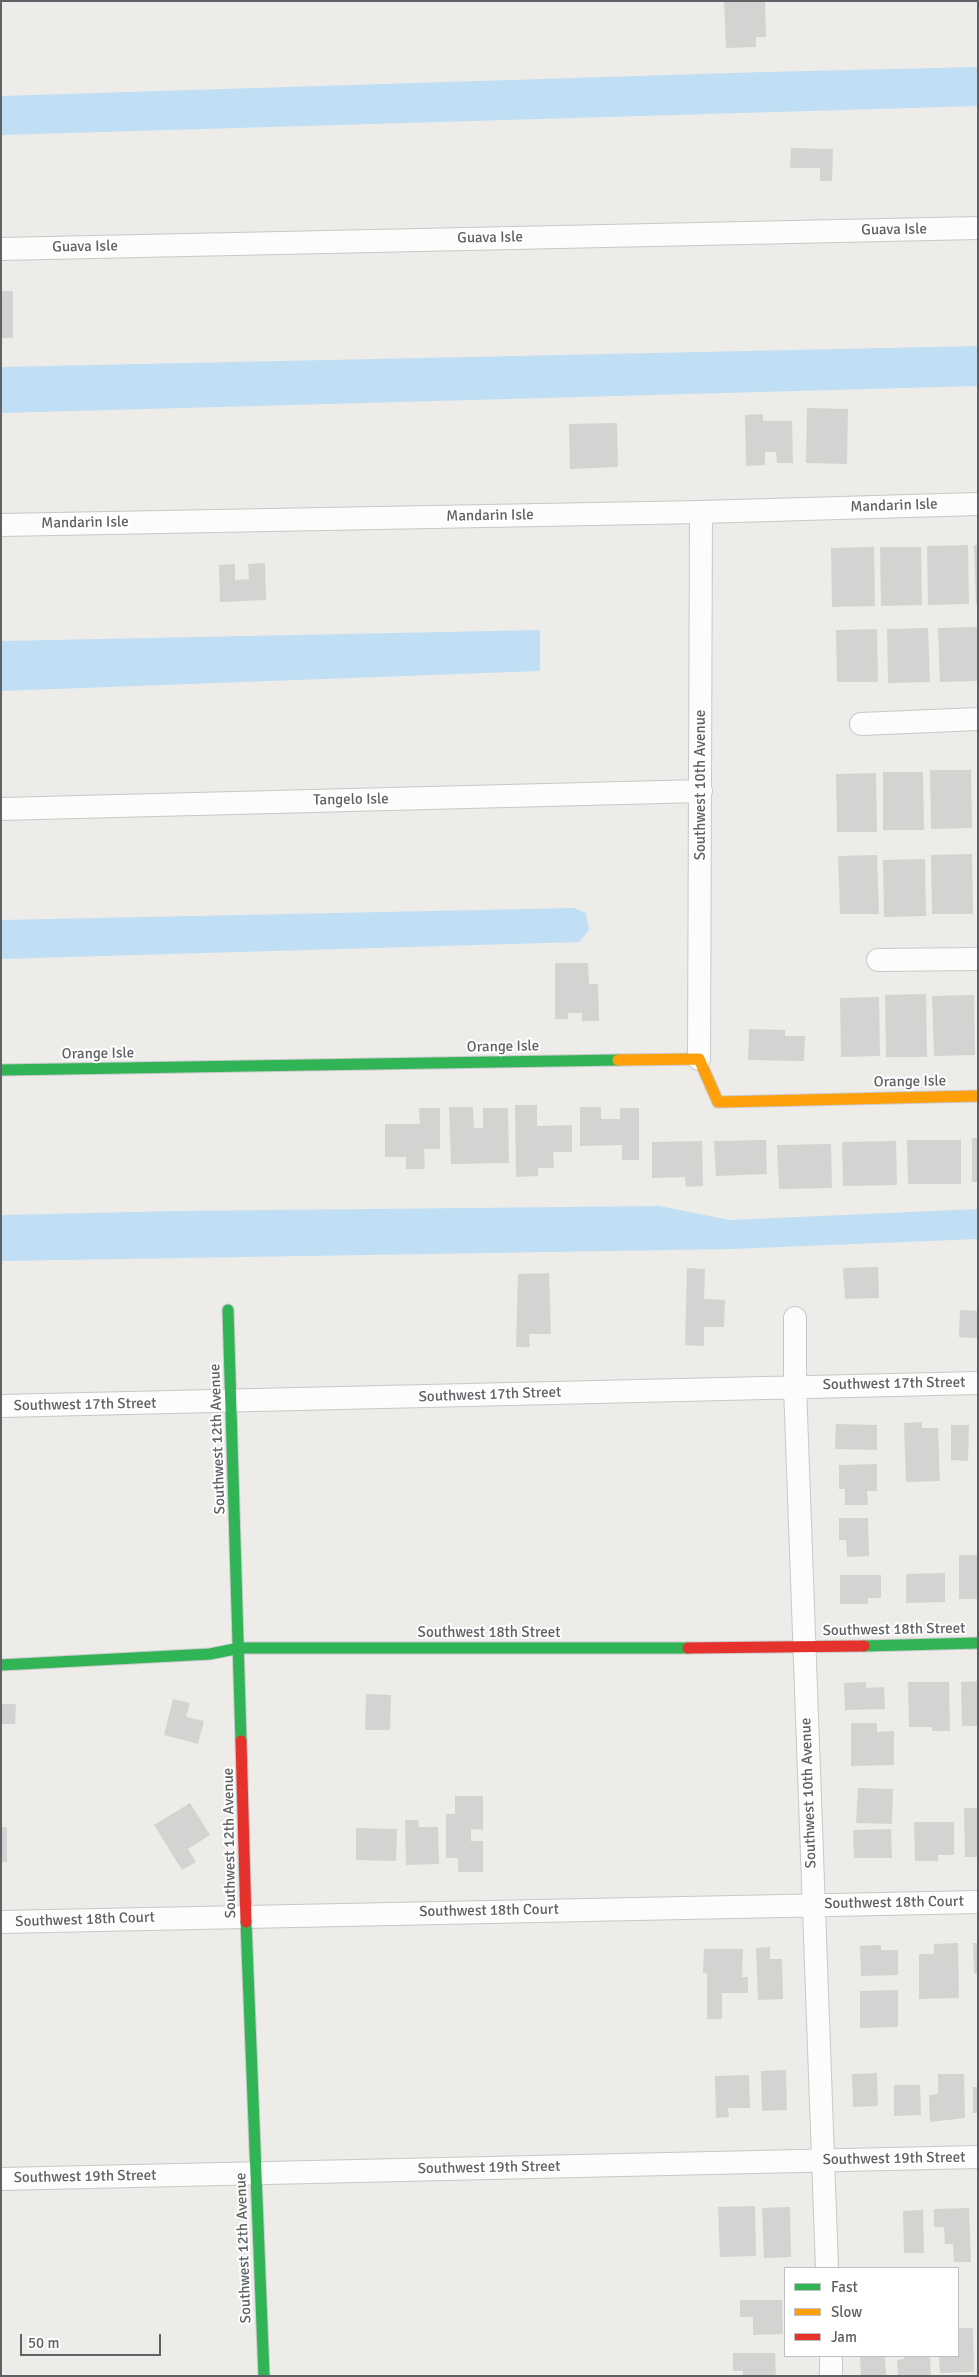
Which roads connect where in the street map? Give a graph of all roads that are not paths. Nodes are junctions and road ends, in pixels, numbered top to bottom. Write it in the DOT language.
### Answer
graph roads {
  1 [pos="978,228"];
  2 [pos="1,249"];
  3 [pos="978,504"];
  4 [pos="701,512"];
  5 [pos="1,525"];
  6 [pos="978,719"];
  7 [pos="861,724"];
  8 [pos="701,791"];
  9 [pos="1,809"];
  10 [pos="978,959"];
  11 [pos="878,960"];
  12 [pos="699,1059"];
  13 [pos="1,1070"];
  14 [pos="978,1096"];
  15 [pos="228,1310"];
  16 [pos="795,1318"];
  17 [pos="978,1383"];
  18 [pos="795,1386"];
  19 [pos="232,1402"];
  20 [pos="1,1406"];
  21 [pos="978,1643"];
  22 [pos="240,1648"];
  23 [pos="804,1648"];
  24 [pos="1,1666"];
  25 [pos="978,1902"];
  26 [pos="813,1905"];
  27 [pos="246,1916"];
  28 [pos="1,1922"];
  29 [pos="978,2157"];
  30 [pos="823,2161"];
  31 [pos="256,2173"];
  32 [pos="1,2179"];
  33 [pos="827,2267"];
  34 [pos="831,2357"];
  35 [pos="264,2376"];
  36 [pos="831,2376"];
  1 -- 2 [label="street, Guava Isle"];
  3 -- 4 [label="street, Mandarin Isle"];
  4 -- 5 [label="street, Mandarin Isle"];
  4 -- 8 [label="street, Southwest 10th Avenue"];
  6 -- 7 [label="street"];
  8 -- 9 [label="street, Tangelo Isle"];
  8 -- 12 [label="street, Southwest 10th Avenue"];
  10 -- 11 [label="street"];
  12 -- 13 [label="street, Orange Isle"];
  12 -- 14 [label="street, Orange Isle"];
  15 -- 19 [label="street, Southwest 12th Avenue"];
  16 -- 18 [label="street, Southwest 10th Avenue"];
  17 -- 18 [label="street, Southwest 17th Street"];
  18 -- 19 [label="street, Southwest 17th Street"];
  18 -- 23 [label="street, Southwest 10th Avenue"];
  19 -- 20 [label="street, Southwest 17th Street"];
  19 -- 22 [label="street, Southwest 12th Avenue"];
  21 -- 23 [label="street, Southwest 18th Street"];
  22 -- 23 [label="street, Southwest 18th Street"];
  22 -- 24 [label="street, Southwest 18th Street"];
  22 -- 27 [label="street, Southwest 12th Avenue"];
  23 -- 26 [label="street, Southwest 10th Avenue"];
  25 -- 26 [label="street, Southwest 18th Court"];
  26 -- 27 [label="street, Southwest 18th Court"];
  26 -- 30 [label="street, Southwest 10th Avenue"];
  27 -- 28 [label="street, Southwest 18th Court"];
  27 -- 31 [label="street, Southwest 12th Avenue"];
  29 -- 30 [label="street, Southwest 19th Street"];
  30 -- 31 [label="street, Southwest 19th Street"];
  30 -- 33 [label="street, Southwest 10th Avenue"];
  31 -- 32 [label="street, Southwest 19th Street"];
  31 -- 35 [label="street, Southwest 12th Avenue"];
  34 -- 36 [label="street"];
}
